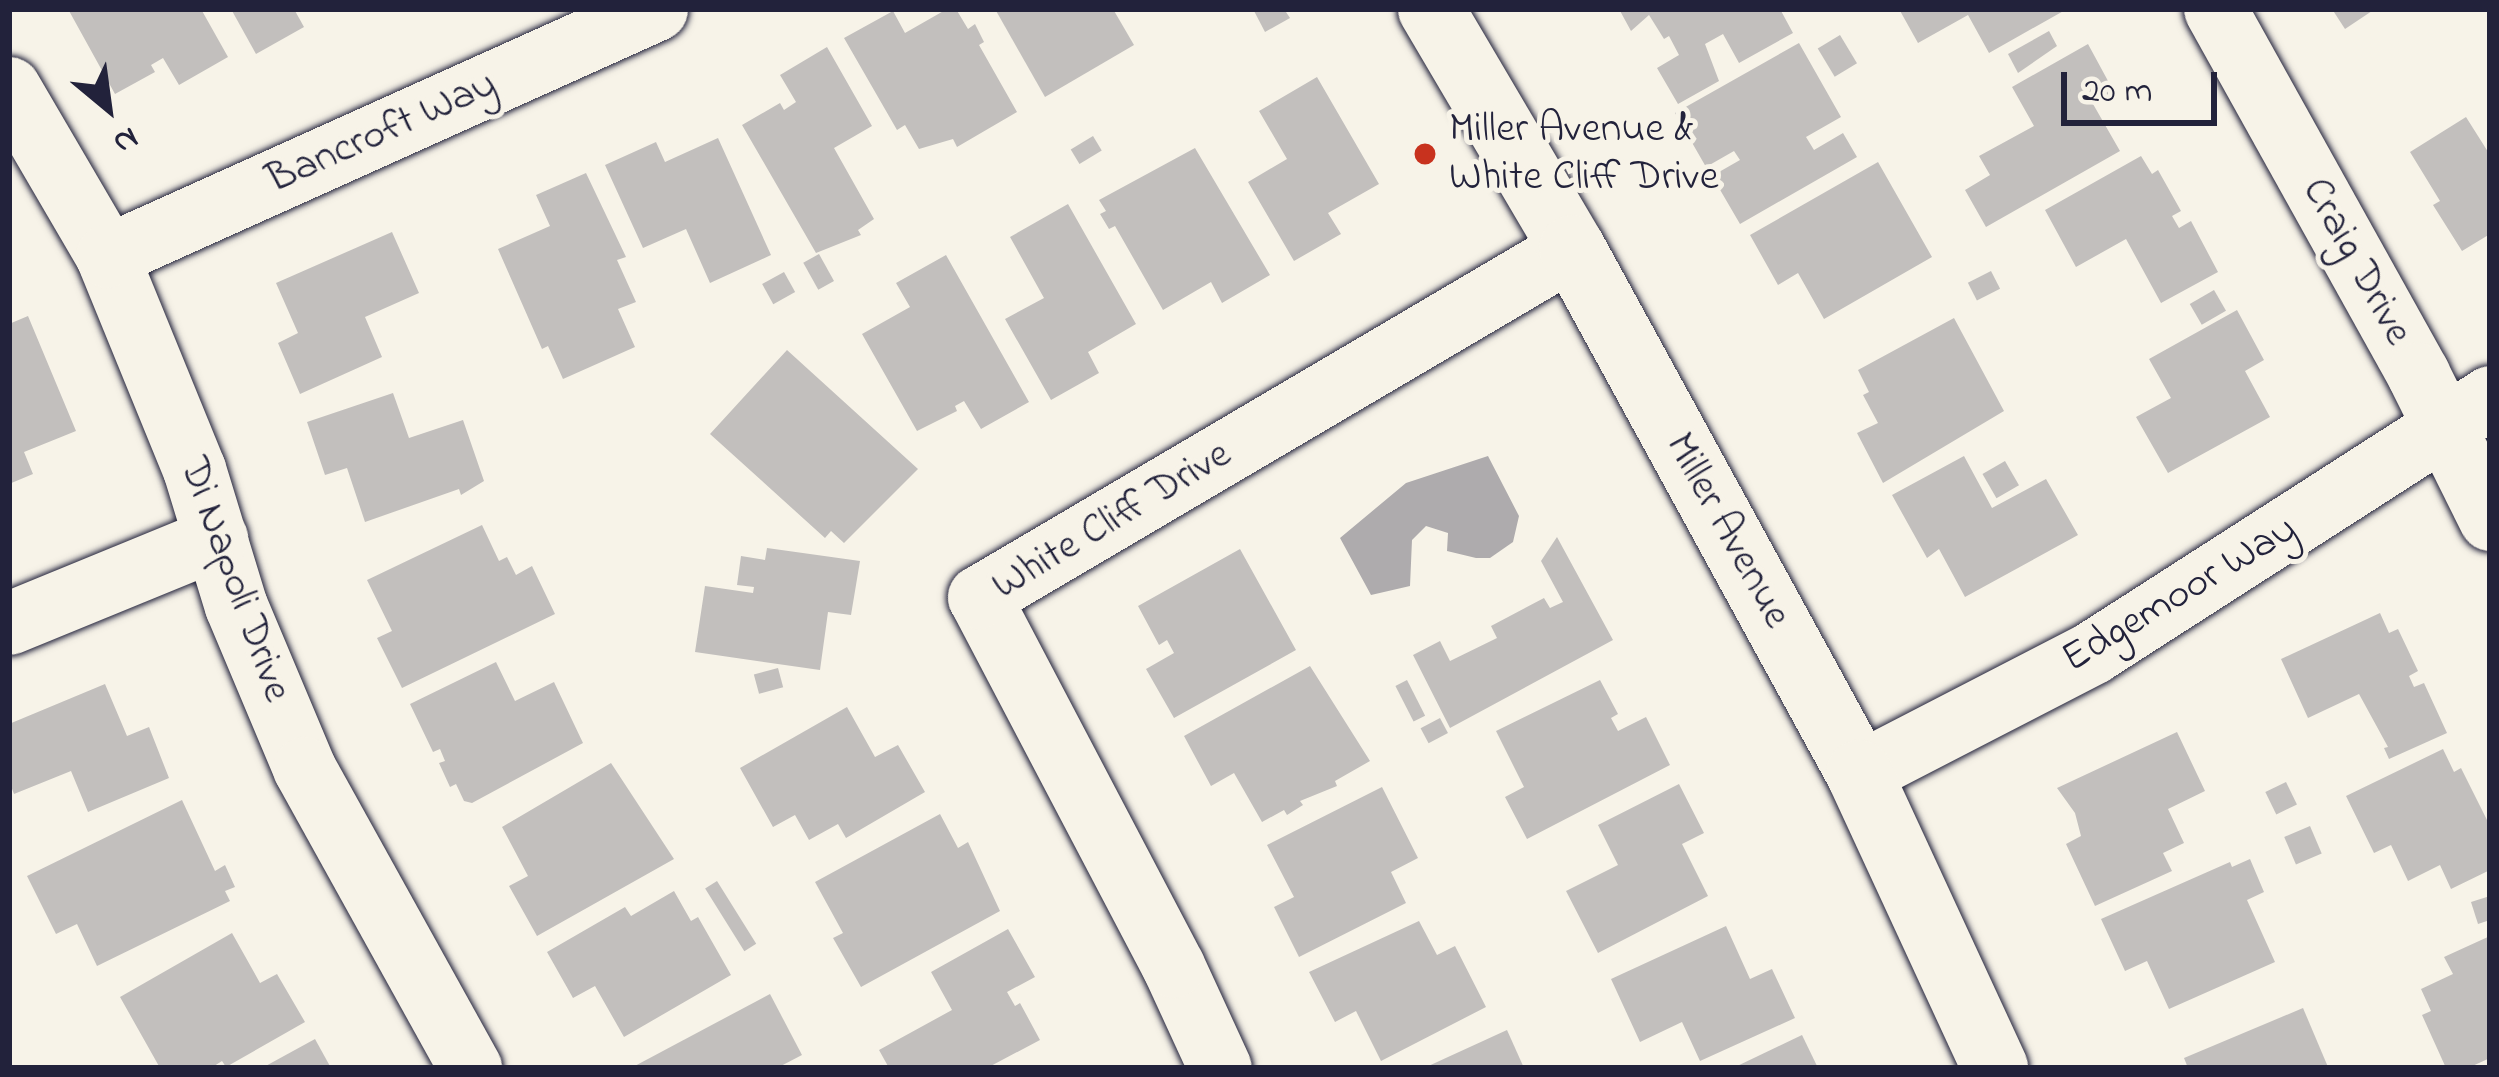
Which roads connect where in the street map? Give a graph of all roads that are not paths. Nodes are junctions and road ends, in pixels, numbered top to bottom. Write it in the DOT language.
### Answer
graph roads {
  1 [pos="656,9"];
  2 [pos="1431,9"];
  3 [pos="2215,9"];
  4 [pos="9,88"];
  5 [pos="1572,248"];
  6 [pos="107,256"];
  7 [pos="2467,412"];
  8 [pos="2490,519"];
  9 [pos="216,538"];
  10 [pos="9,623"];
  11 [pos="1859,773"];
  12 [pos="470,1068"];
  13 [pos="1220,1068"];
  14 [pos="1995,1068"];
  1 -- 6 [label="street, Bancroft Way"];
  2 -- 5 [label="main road, Miller Avenue"];
  3 -- 7 [label="street, Craig Drive"];
  4 -- 6 [label="street, Di Napoli Drive"];
  5 -- 11 [label="main road, Miller Avenue"];
  5 -- 13 [label="street, White Cliff Drive"];
  6 -- 9 [label="street, Di Napoli Drive"];
  7 -- 8 [label="street, Craig Drive"];
  7 -- 11 [label="street, Edgemoor Way"];
  9 -- 10 [label="street"];
  9 -- 12 [label="street, Di Napoli Drive"];
  11 -- 14 [label="main road, Miller Avenue"];
}
